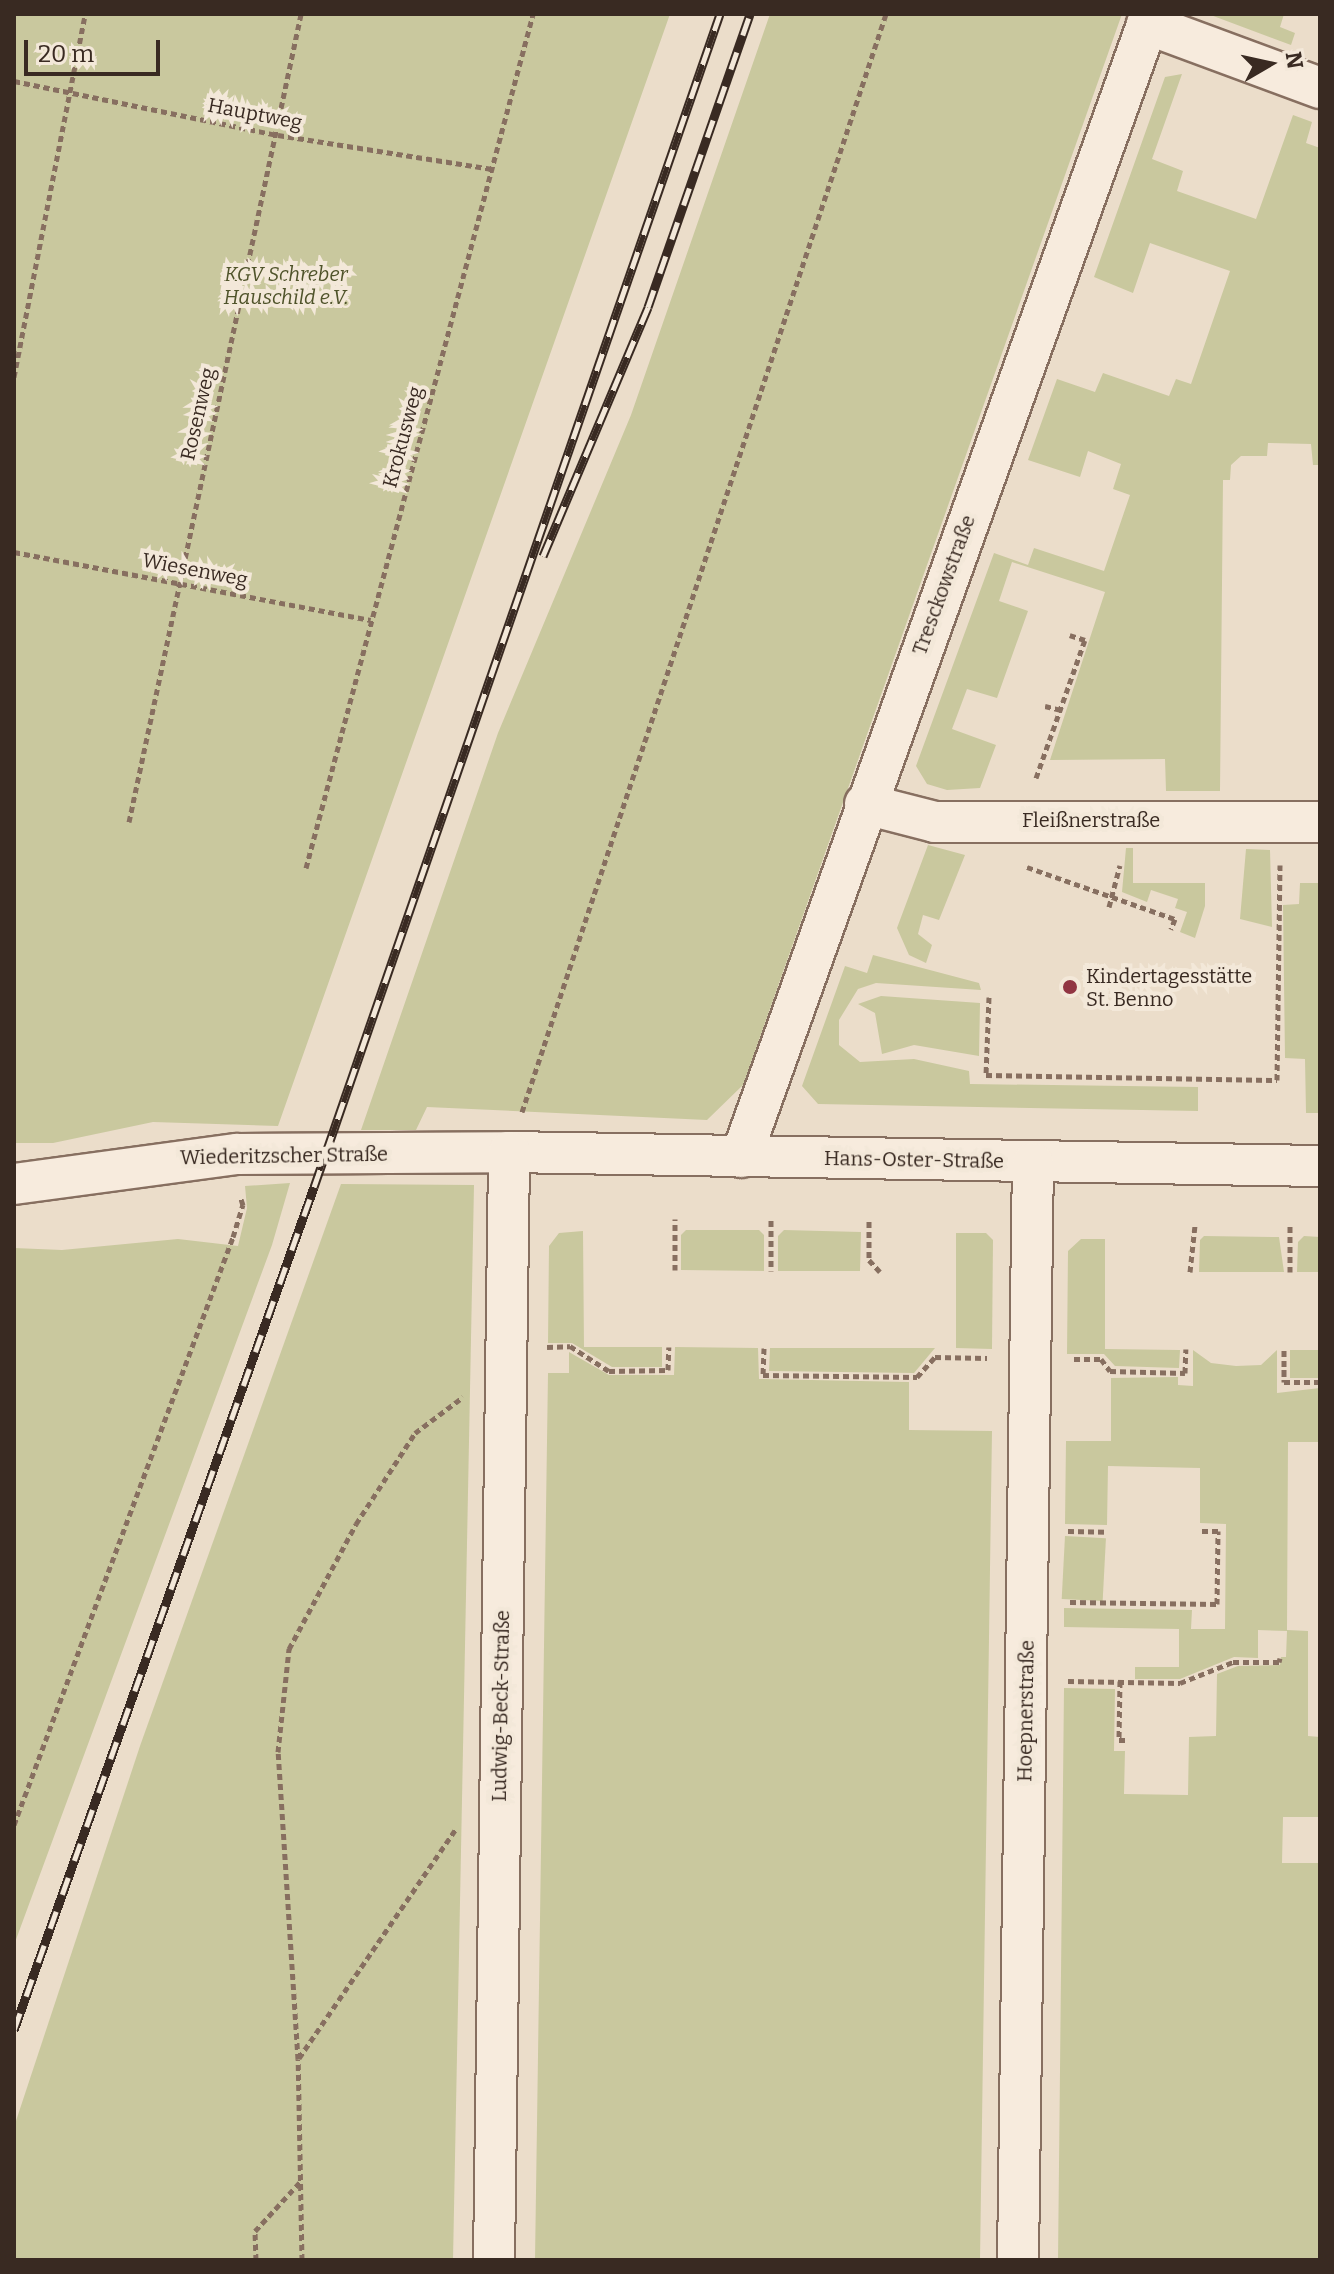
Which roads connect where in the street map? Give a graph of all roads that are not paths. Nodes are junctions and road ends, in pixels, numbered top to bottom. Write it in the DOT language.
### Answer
graph roads {
  1 [pos="1149,19"];
  2 [pos="1320,88"];
  3 [pos="865,804"];
  4 [pos="1320,822"];
  5 [pos="509,1152"];
  6 [pos="741,1157"];
  7 [pos="1033,1163"];
  8 [pos="1320,1166"];
  9 [pos="14,1184"];
  10 [pos="494,2260"];
  11 [pos="1018,2260"];
  1 -- 2 [label="street"];
  1 -- 3 [label="street, Tresckowstraße"];
  3 -- 4 [label="street, Fleißnerstraße"];
  3 -- 6 [label="street, Tresckowstraße"];
  5 -- 6 [label="street, Hans-Oster-Straße"];
  5 -- 9 [label="street, Wiederitzscher Straße"];
  5 -- 10 [label="street, Ludwig-Beck-Straße"];
  6 -- 7 [label="street, Hans-Oster-Straße"];
  7 -- 8 [label="street, Hans-Oster-Straße"];
  7 -- 11 [label="street, Hoepnerstraße"];
}
